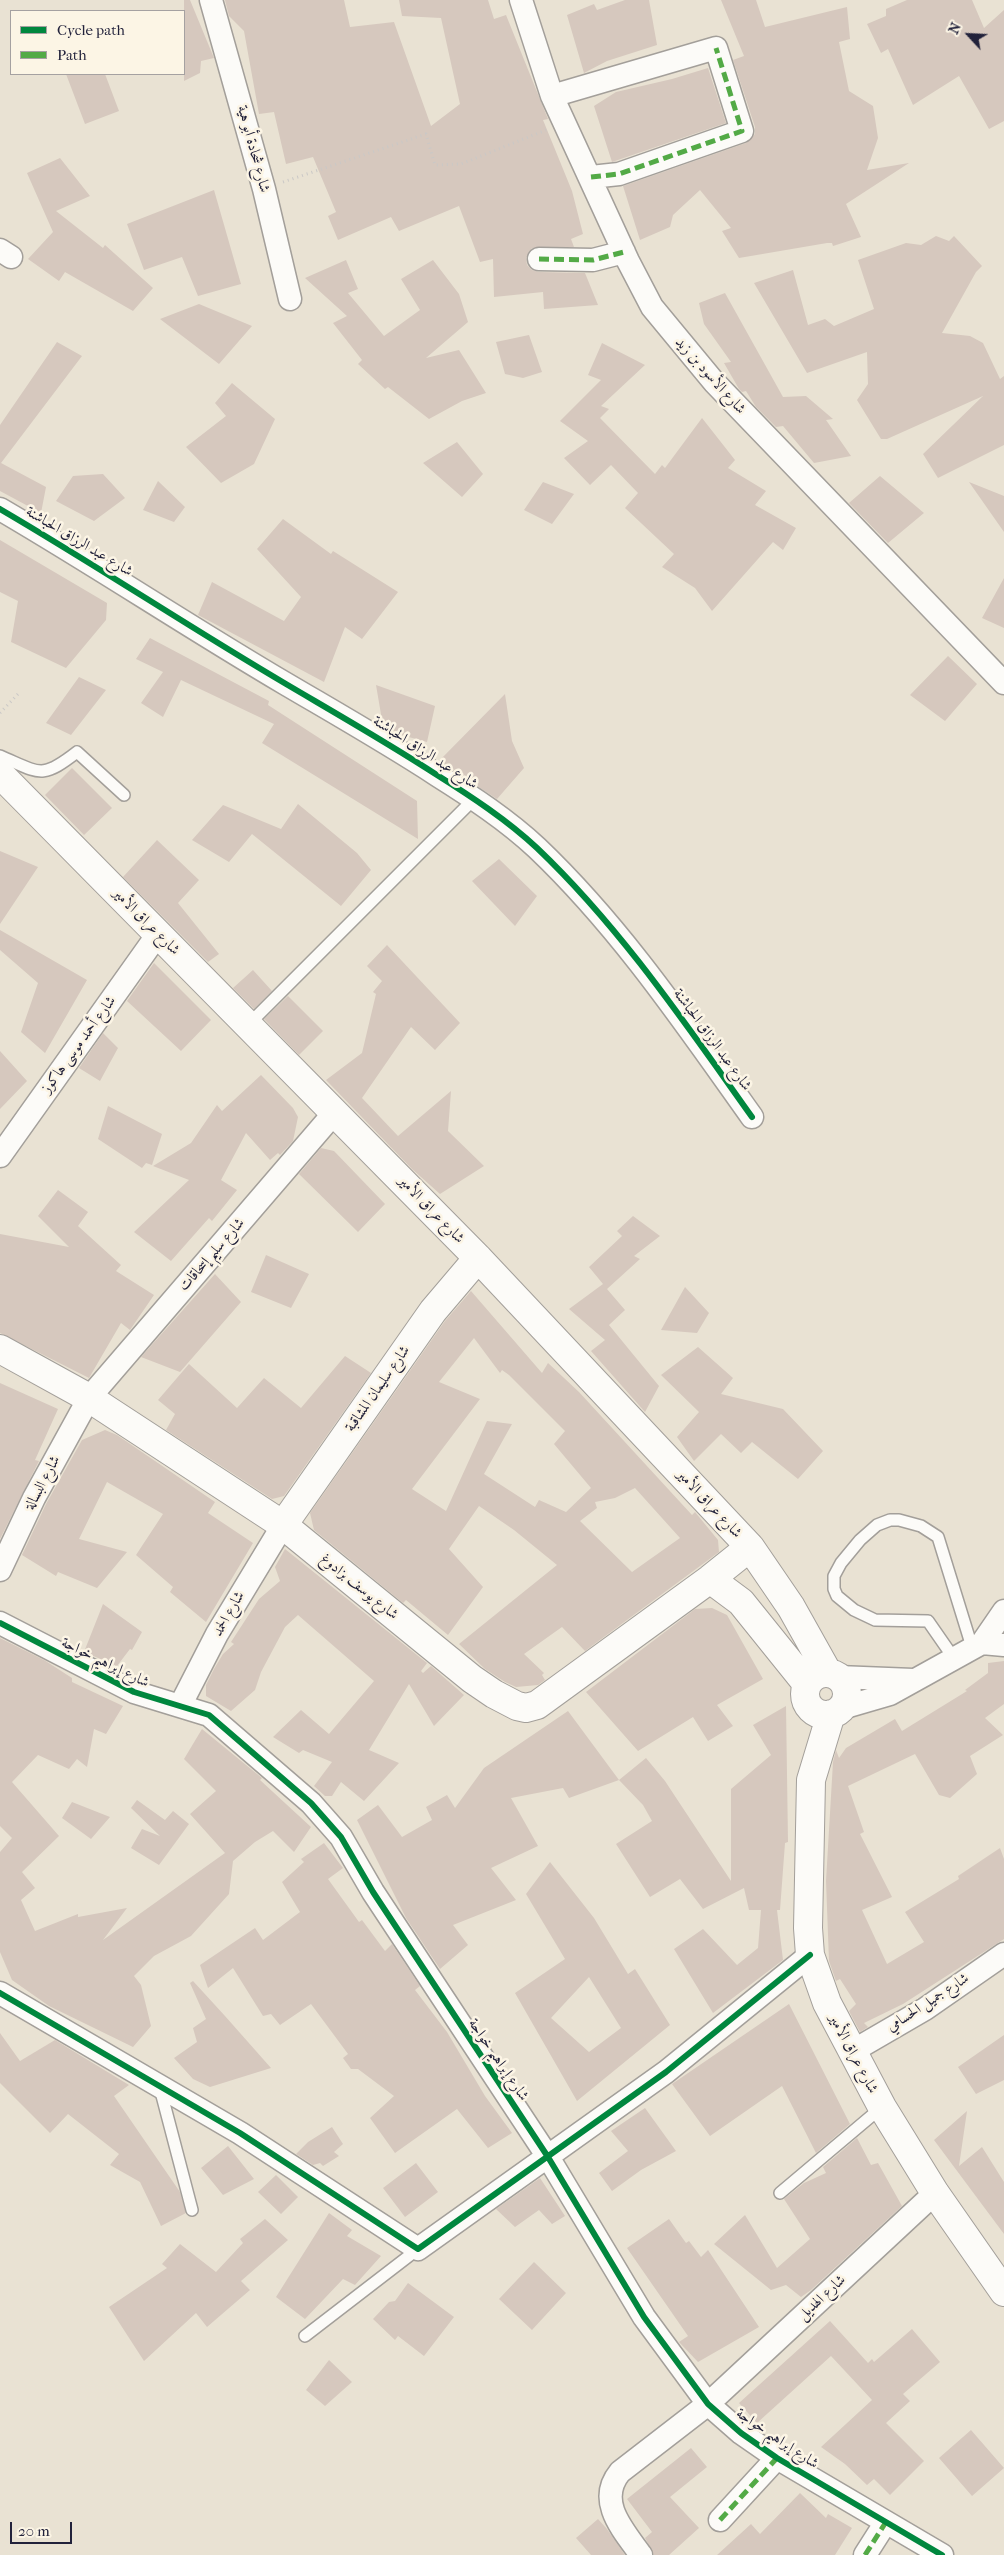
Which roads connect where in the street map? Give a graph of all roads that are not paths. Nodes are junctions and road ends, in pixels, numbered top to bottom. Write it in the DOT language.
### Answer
graph roads {
  1 [pos="211,0"];
  2 [pos="521,0"];
  3 [pos="552,96"];
  4 [pos="591,177"];
  5 [pos="624,252"];
  6 [pos="539,259"];
  7 [pos="290,299"];
  8 [pos="0,509"];
  9 [pos="1004,683"];
  10 [pos="0,756"];
  11 [pos="0,774"];
  12 [pos="124,795"];
  13 [pos="474,799"];
  14 [pos="158,934"];
  15 [pos="249,1024"];
  16 [pos="335,1112"];
  17 [pos="752,1116"];
  18 [pos="0,1156"];
  19 [pos="478,1258"];
  20 [pos="0,1349"];
  21 [pos="89,1398"];
  22 [pos="283,1525"];
  23 [pos="750,1547"];
  24 [pos="0,1570"];
  25 [pos="710,1579"];
  26 [pos="1004,1610"];
  27 [pos="0,1623"];
  28 [pos="977,1645"];
  29 [pos="1004,1645"];
  30 [pos="953,1657"];
  31 [pos="912,1680"];
  32 [pos="826,1694"];
  33 [pos="180,1706"];
  34 [pos="1004,1954"];
  35 [pos="810,1955"];
  36 [pos="0,1993"];
  37 [pos="851,2052"];
  38 [pos="159,2084"];
  39 [pos="882,2107"];
  40 [pos="548,2157"];
  41 [pos="780,2193"];
  42 [pos="935,2193"];
  43 [pos="192,2210"];
  44 [pos="418,2249"];
  45 [pos="1004,2292"];
  46 [pos="305,2336"];
  47 [pos="708,2404"];
  48 [pos="777,2458"];
  49 [pos="720,2520"];
  50 [pos="886,2522"];
  51 [pos="641,2555"];
  52 [pos="865,2555"];
  53 [pos="942,2555"];
  1 -- 7 [label="street, شارع شحادة أبو هية"];
  2 -- 3 [label="street, شارع الأسود بن زيد"];
  3 -- 4 [label="street, شارع الأسود بن زيد"];
  3 -- 4 [label="street"];
  4 -- 5 [label="street, شارع الأسود بن زيد"];
  5 -- 6 [label="street"];
  5 -- 9 [label="street, شارع الأسود بن زيد"];
  8 -- 13 [label="street, شارع عبد الرزاق الحباشنة"];
  10 -- 12 [label="lane"];
  11 -- 14 [label="main road, شارع عراق الأمير"];
  13 -- 15 [label="lane"];
  13 -- 17 [label="street, شارع عبد الرزاق الحباشنة"];
  14 -- 15 [label="main road, شارع عراق الأمير"];
  14 -- 18 [label="street, شارع أحمد موسى هاكوز"];
  15 -- 16 [label="main road, شارع عراق الأمير"];
  16 -- 19 [label="main road, شارع عراق الأمير"];
  16 -- 21 [label="street, شارع سليم إسحاقات"];
  19 -- 22 [label="main road, شارع سليمان المشاقبة"];
  19 -- 23 [label="main road, شارع عراق الأمير"];
  20 -- 21 [label="main road, شارع يوسف بزادوغ"];
  21 -- 22 [label="main road, شارع يوسف بزادوغ"];
  21 -- 24 [label="street, شارع البسالة"];
  22 -- 25 [label="main road, شارع يوسف بزادوغ"];
  22 -- 33 [label="street, شارع الحمد"];
  23 -- 25 [label="main road, شارع يوسف بزادوغ"];
  23 -- 32 [label="main road, شارع عراق الأمير"];
  25 -- 32 [label="main road"];
  26 -- 28 [label="street"];
  27 -- 33 [label="street, شارع إبراهيم خواجة"];
  28 -- 29 [label="street"];
  28 -- 30 [label="street"];
  28 -- 30 [label="lane"];
  30 -- 31 [label="street"];
  31 -- 32 [label="street"];
  31 -- 32 [label="street"];
  32 -- 35 [label="main road, شارع عراق الأمير"];
  33 -- 40 [label="street, شارع إبراهيم خواجة"];
  34 -- 37 [label="street, شارع جميل الحسامي"];
  35 -- 37 [label="main road, شارع عراق الأمير"];
  35 -- 40 [label="street"];
  36 -- 38 [label="street"];
  37 -- 39 [label="main road, شارع عراق الأمير"];
  38 -- 43 [label="lane"];
  38 -- 44 [label="street"];
  39 -- 41 [label="lane"];
  39 -- 42 [label="main road, شارع عراق الأمير"];
  40 -- 44 [label="street"];
  40 -- 47 [label="street, شارع إبراهيم خواجة"];
  42 -- 45 [label="main road, شارع عراق الأمير"];
  42 -- 47 [label="street, شارع الهديل"];
  44 -- 46 [label="lane"];
  47 -- 48 [label="street, شارع إبراهيم خواجة"];
  47 -- 51 [label="street, شارع الهديل"];
  48 -- 49 [label="street"];
  48 -- 50 [label="street, شارع إبراهيم خواجة"];
  50 -- 52 [label="street"];
  50 -- 53 [label="street, شارع إبراهيم خواجة"];
}
